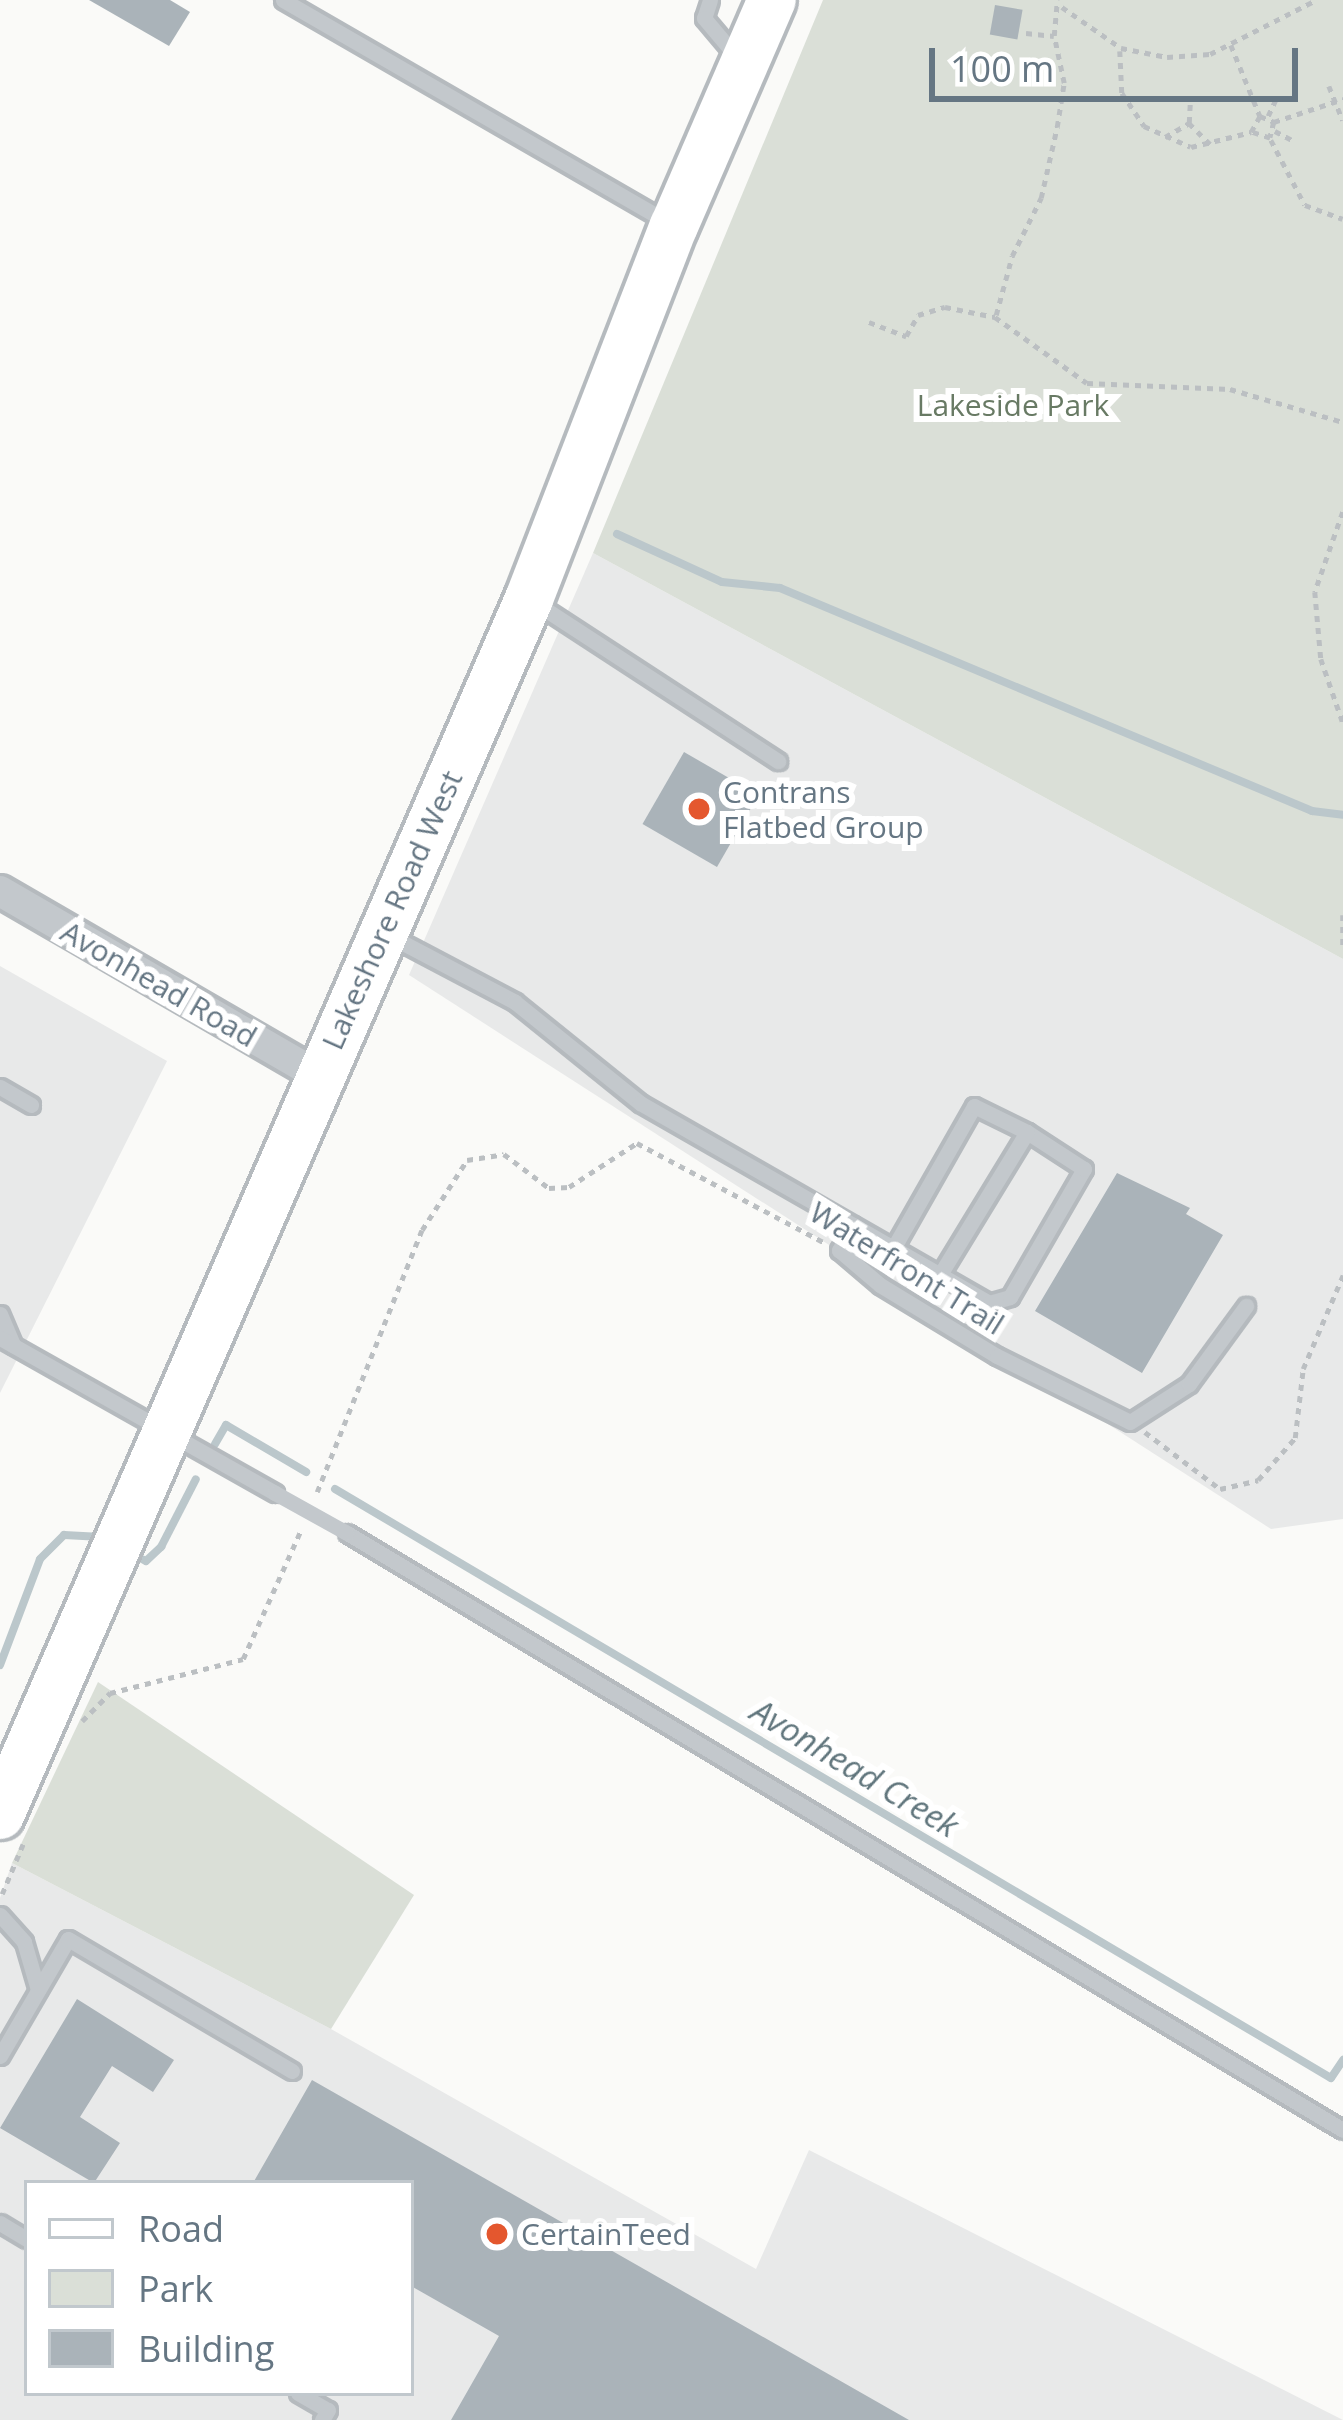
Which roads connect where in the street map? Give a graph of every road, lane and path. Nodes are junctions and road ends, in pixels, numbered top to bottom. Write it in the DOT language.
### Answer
graph roads {
  1 [pos="283,0"];
  2 [pos="710,0"];
  3 [pos="772,0"];
  4 [pos="1316,0"];
  5 [pos="1059,3"];
  6 [pos="1026,33"];
  7 [pos="1054,36"];
  8 [pos="1231,45"];
  9 [pos="1120,48"];
  10 [pos="743,64"];
  11 [pos="1329,86"];
  12 [pos="1277,97"];
  13 [pos="1339,100"];
  14 [pos="1190,103"];
  15 [pos="1239,118"];
  16 [pos="1268,118"];
  17 [pos="1343,120"];
  18 [pos="1252,122"];
  19 [pos="1189,123"];
  20 [pos="1275,131"];
  21 [pos="1252,132"];
  22 [pos="1163,137"];
  23 [pos="1270,138"];
  24 [pos="1294,141"];
  25 [pos="1210,145"];
  26 [pos="1343,219"];
  27 [pos="674,226"];
  28 [pos="995,317"];
  29 [pos="869,322"];
  30 [pos="1343,422"];
  31 [pos="1343,512"];
  32 [pos="529,599"];
  33 [pos="1343,723"];
  34 [pos="778,761"];
  35 [pos="0,891"];
  36 [pos="1343,915"];
  37 [pos="382,932"];
  38 [pos="1343,950"];
  39 [pos="319,1076"];
  40 [pos="0,1088"];
  41 [pos="32,1106"];
  42 [pos="1028,1132"];
  43 [pos="853,1225"];
  44 [pos="894,1246"];
  45 [pos="839,1250"];
  46 [pos="941,1273"];
  47 [pos="1343,1275"];
  48 [pos="1246,1306"];
  49 [pos="0,1314"];
  50 [pos="7,1343"];
  51 [pos="1130,1422"];
  52 [pos="166,1432"];
  53 [pos="315,1496"];
  54 [pos="306,1517"];
  55 [pos="75,1729"];
  56 [pos="10,1765"];
  57 [pos="0,1815"];
  58 [pos="0,1915"];
  59 [pos="38,1990"];
  60 [pos="0,2056"];
  61 [pos="292,2072"];
  62 [pos="1343,2130"];
  63 [pos="303,2396"];
  64 [pos="322,2420"];
  1 -- 27 [label="lane"];
  2 -- 10 [label="lane"];
  3 -- 10 [label="main road, Lakeshore Road West"];
  4 -- 8 [label="path"];
  5 -- 7 [label="path"];
  5 -- 9 [label="path"];
  6 -- 7 [label="path"];
  7 -- 28 [label="path"];
  8 -- 9 [label="path"];
  8 -- 16 [label="path"];
  9 -- 22 [label="path"];
  10 -- 27 [label="main road, Lakeshore Road West"];
  11 -- 13 [label="path"];
  12 -- 16 [label="path"];
  13 -- 16 [label="path"];
  13 -- 17 [label="path"];
  14 -- 19 [label="path"];
  15 -- 18 [label="path"];
  16 -- 18 [label="path"];
  16 -- 20 [label="path"];
  18 -- 21 [label="path"];
  19 -- 22 [label="path"];
  19 -- 25 [label="path"];
  20 -- 23 [label="path"];
  20 -- 24 [label="path"];
  21 -- 23 [label="path"];
  21 -- 25 [label="path"];
  22 -- 25 [label="path"];
  23 -- 26 [label="path"];
  27 -- 32 [label="main road, Lakeshore Road West"];
  28 -- 29 [label="path"];
  28 -- 30 [label="path"];
  31 -- 33 [label="path"];
  32 -- 34 [label="lane"];
  32 -- 37 [label="main road, Lakeshore Road West"];
  35 -- 39 [label="street, Avonhead Road"];
  36 -- 38 [label="path"];
  37 -- 39 [label="main road, Lakeshore Road West"];
  37 -- 43 [label="lane"];
  39 -- 52 [label="main road, Lakeshore Road West"];
  40 -- 41 [label="lane"];
  42 -- 44 [label="lane"];
  42 -- 46 [label="lane"];
  42 -- 46 [label="lane"];
  43 -- 44 [label="lane"];
  43 -- 45 [label="lane"];
  44 -- 46 [label="lane"];
  45 -- 51 [label="lane, Waterfront Trail"];
  45 -- 53 [label="path, Waterfront Trail"];
  47 -- 51 [label="path"];
  48 -- 51 [label="lane"];
  49 -- 50 [label="lane"];
  50 -- 52 [label="lane"];
  52 -- 56 [label="main road, Lakeshore Road West"];
  52 -- 62 [label="lane, bridge"];
  54 -- 55 [label="path"];
  56 -- 57 [label="main road, Lakeshore Road West"];
  58 -- 59 [label="lane"];
  59 -- 60 [label="lane"];
  59 -- 61 [label="lane"];
  63 -- 64 [label="lane"];
}
